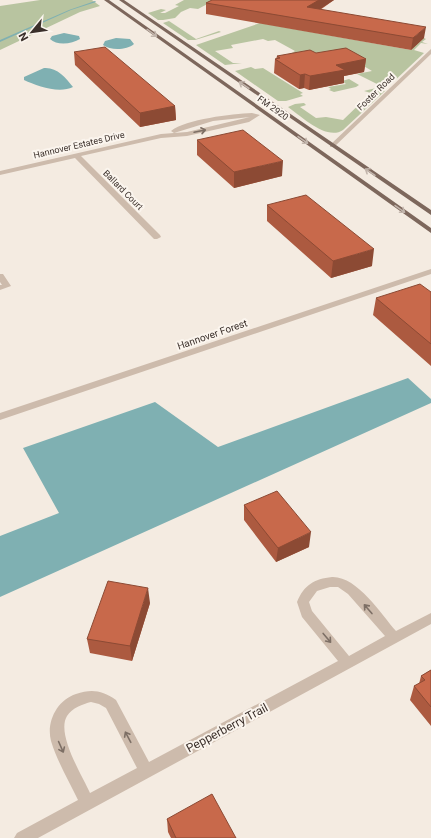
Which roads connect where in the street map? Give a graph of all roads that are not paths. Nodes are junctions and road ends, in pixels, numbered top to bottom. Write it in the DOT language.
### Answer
graph roads {
  1 [pos="106,0"];
  2 [pos="121,0"];
  3 [pos="431,51"];
  4 [pos="260,113"];
  5 [pos="332,146"];
  6 [pos="76,155"];
  7 [pos="0,173"];
  8 [pos="431,214"];
  9 [pos="431,231"];
  10 [pos="157,237"];
  11 [pos="431,271"];
  12 [pos="0,276"];
  13 [pos="4,287"];
  14 [pos="0,417"];
  15 [pos="431,618"];
  16 [pos="394,638"];
  17 [pos="347,663"];
  18 [pos="146,771"];
  19 [pos="87,804"];
  20 [pos="22,838"];
  1 -- 4 [label="main road, FM 2920 / FM 2920, one-way"];
  5 -- 2 [label="main road, FM 2920 / FM 2920, one-way"];
  3 -- 5 [label="street, Foster Road"];
  4 -- 6 [label="street, Hannover Estates Drive"];
  4 -- 9 [label="main road, FM 2920 / FM 2920, one-way"];
  8 -- 5 [label="main road, FM 2920 / FM 2920, one-way"];
  6 -- 7 [label="street, Hannover Estates Drive"];
  6 -- 10 [label="street, Ballard Court"];
  11 -- 14 [label="street, Hannover Forest"];
  12 -- 13 [label="street"];
  15 -- 16 [label="street, Pepperberry Trail"];
  16 -- 17 [label="street, Pepperberry Trail"];
  16 -- 17 [label="street, one-way"];
  17 -- 18 [label="street, Pepperberry Trail"];
  18 -- 19 [label="street, Pepperberry Trail"];
  18 -- 19 [label="street, one-way"];
  19 -- 20 [label="street, Pepperberry Trail"];
}
